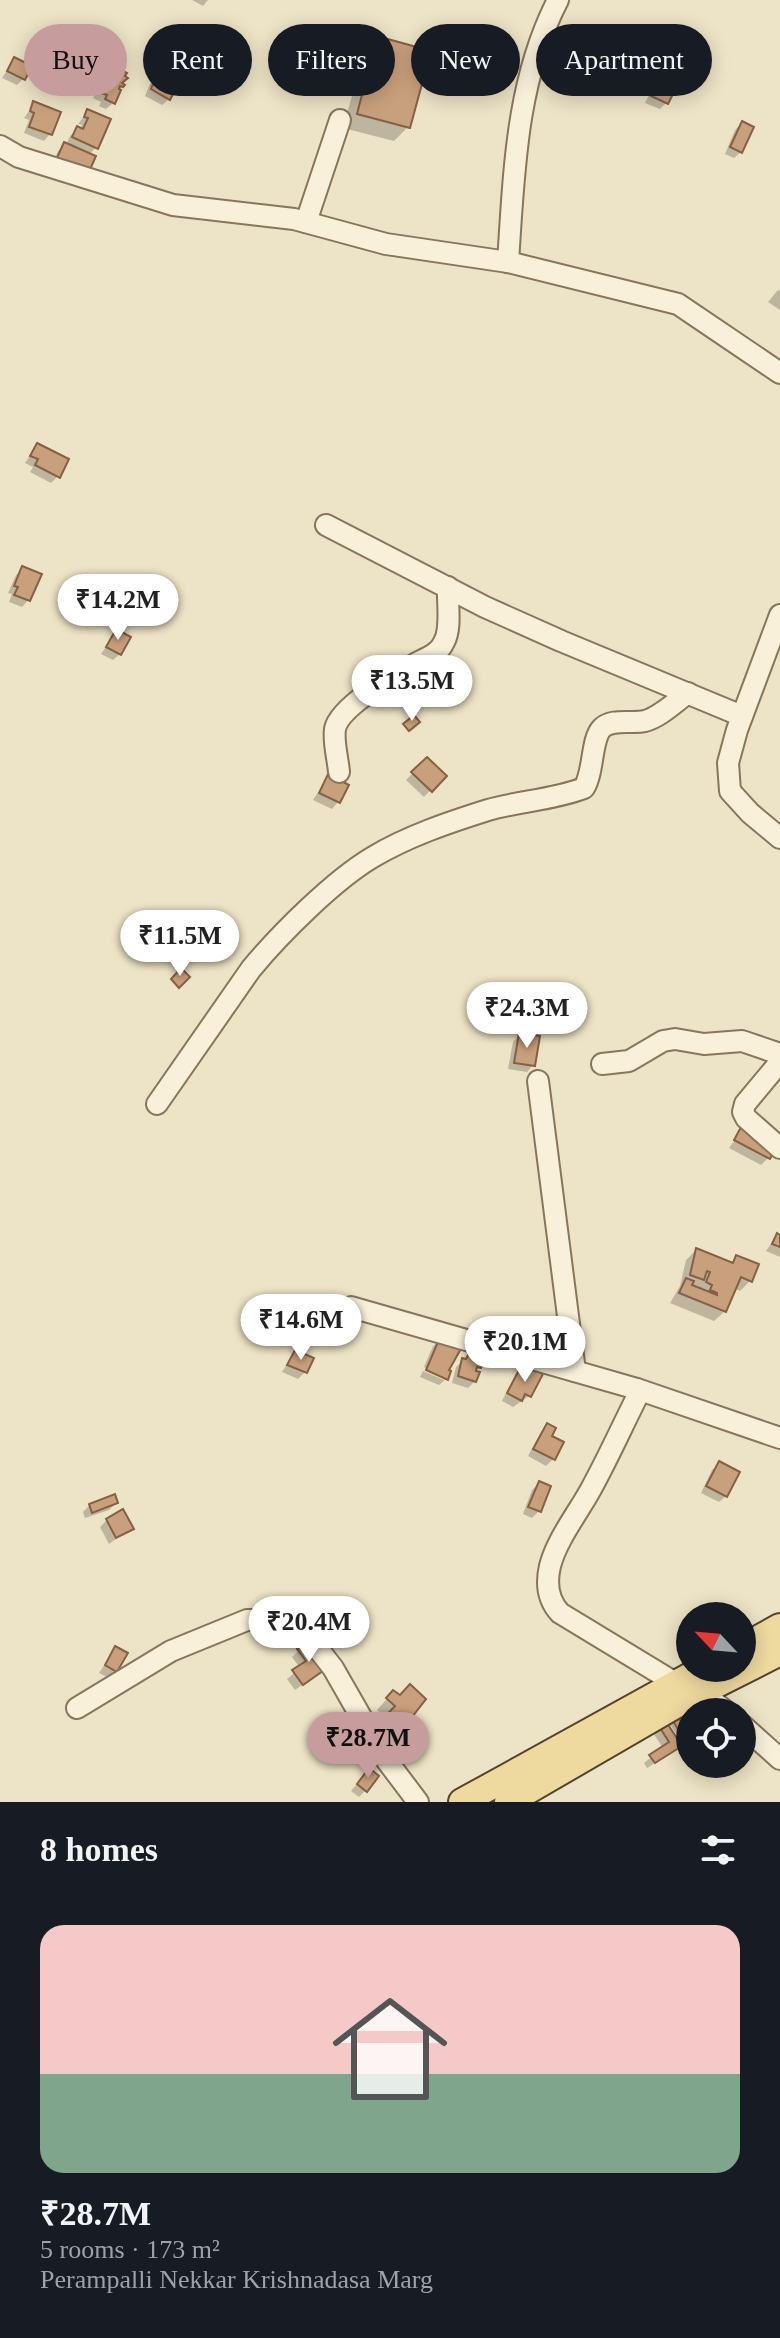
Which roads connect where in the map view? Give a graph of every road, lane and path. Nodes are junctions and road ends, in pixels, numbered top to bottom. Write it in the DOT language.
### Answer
graph roads {
  1 [pos="558,0"];
  2 [pos="340,120"];
  3 [pos="0,146"];
  4 [pos="306,222"];
  5 [pos="508,262"];
  6 [pos="780,373"];
  7 [pos="326,525"];
  8 [pos="448,587"];
  9 [pos="780,615"];
  10 [pos="688,693"];
  11 [pos="742,716"];
  12 [pos="339,772"];
  13 [pos="780,838"];
  14 [pos="780,1054"];
  15 [pos="780,1062"];
  16 [pos="602,1064"];
  17 [pos="538,1081"];
  18 [pos="157,1104"];
  19 [pos="780,1148"];
  20 [pos="351,1307"];
  21 [pos="575,1371"];
  22 [pos="637,1389"];
  23 [pos="780,1438"];
  24 [pos="779,1647"];
  25 [pos="756,1648"];
  26 [pos="756,1657"];
  27 [pos="690,1682"];
  28 [pos="701,1682"];
  29 [pos="677,1684"];
  30 [pos="77,1708"];
  31 [pos="756,1738"];
  32 [pos="780,1759"];
  33 [pos="517,1800"];
  34 [pos="418,1802"];
  35 [pos="462,1802"];
  1 -- 5 [label="street"];
  2 -- 4 [label="street"];
  3 -- 4 [label="street"];
  4 -- 5 [label="street"];
  5 -- 6 [label="street"];
  7 -- 8 [label="street"];
  8 -- 10 [label="street"];
  8 -- 12 [label="street"];
  9 -- 11 [label="street"];
  10 -- 11 [label="street"];
  10 -- 18 [label="street"];
  11 -- 13 [label="street"];
  14 -- 16 [label="street"];
  15 -- 19 [label="street"];
  17 -- 21 [label="street"];
  20 -- 21 [label="street"];
  21 -- 22 [label="street"];
  22 -- 23 [label="street"];
  22 -- 29 [label="street"];
  24 -- 25 [label="main road"];
  24 -- 26 [label="main road"];
  27 -- 29 [label="main road"];
  28 -- 33 [label="main road"];
  29 -- 35 [label="main road"];
  30 -- 34 [label="street"];
  31 -- 32 [label="street"];
}
